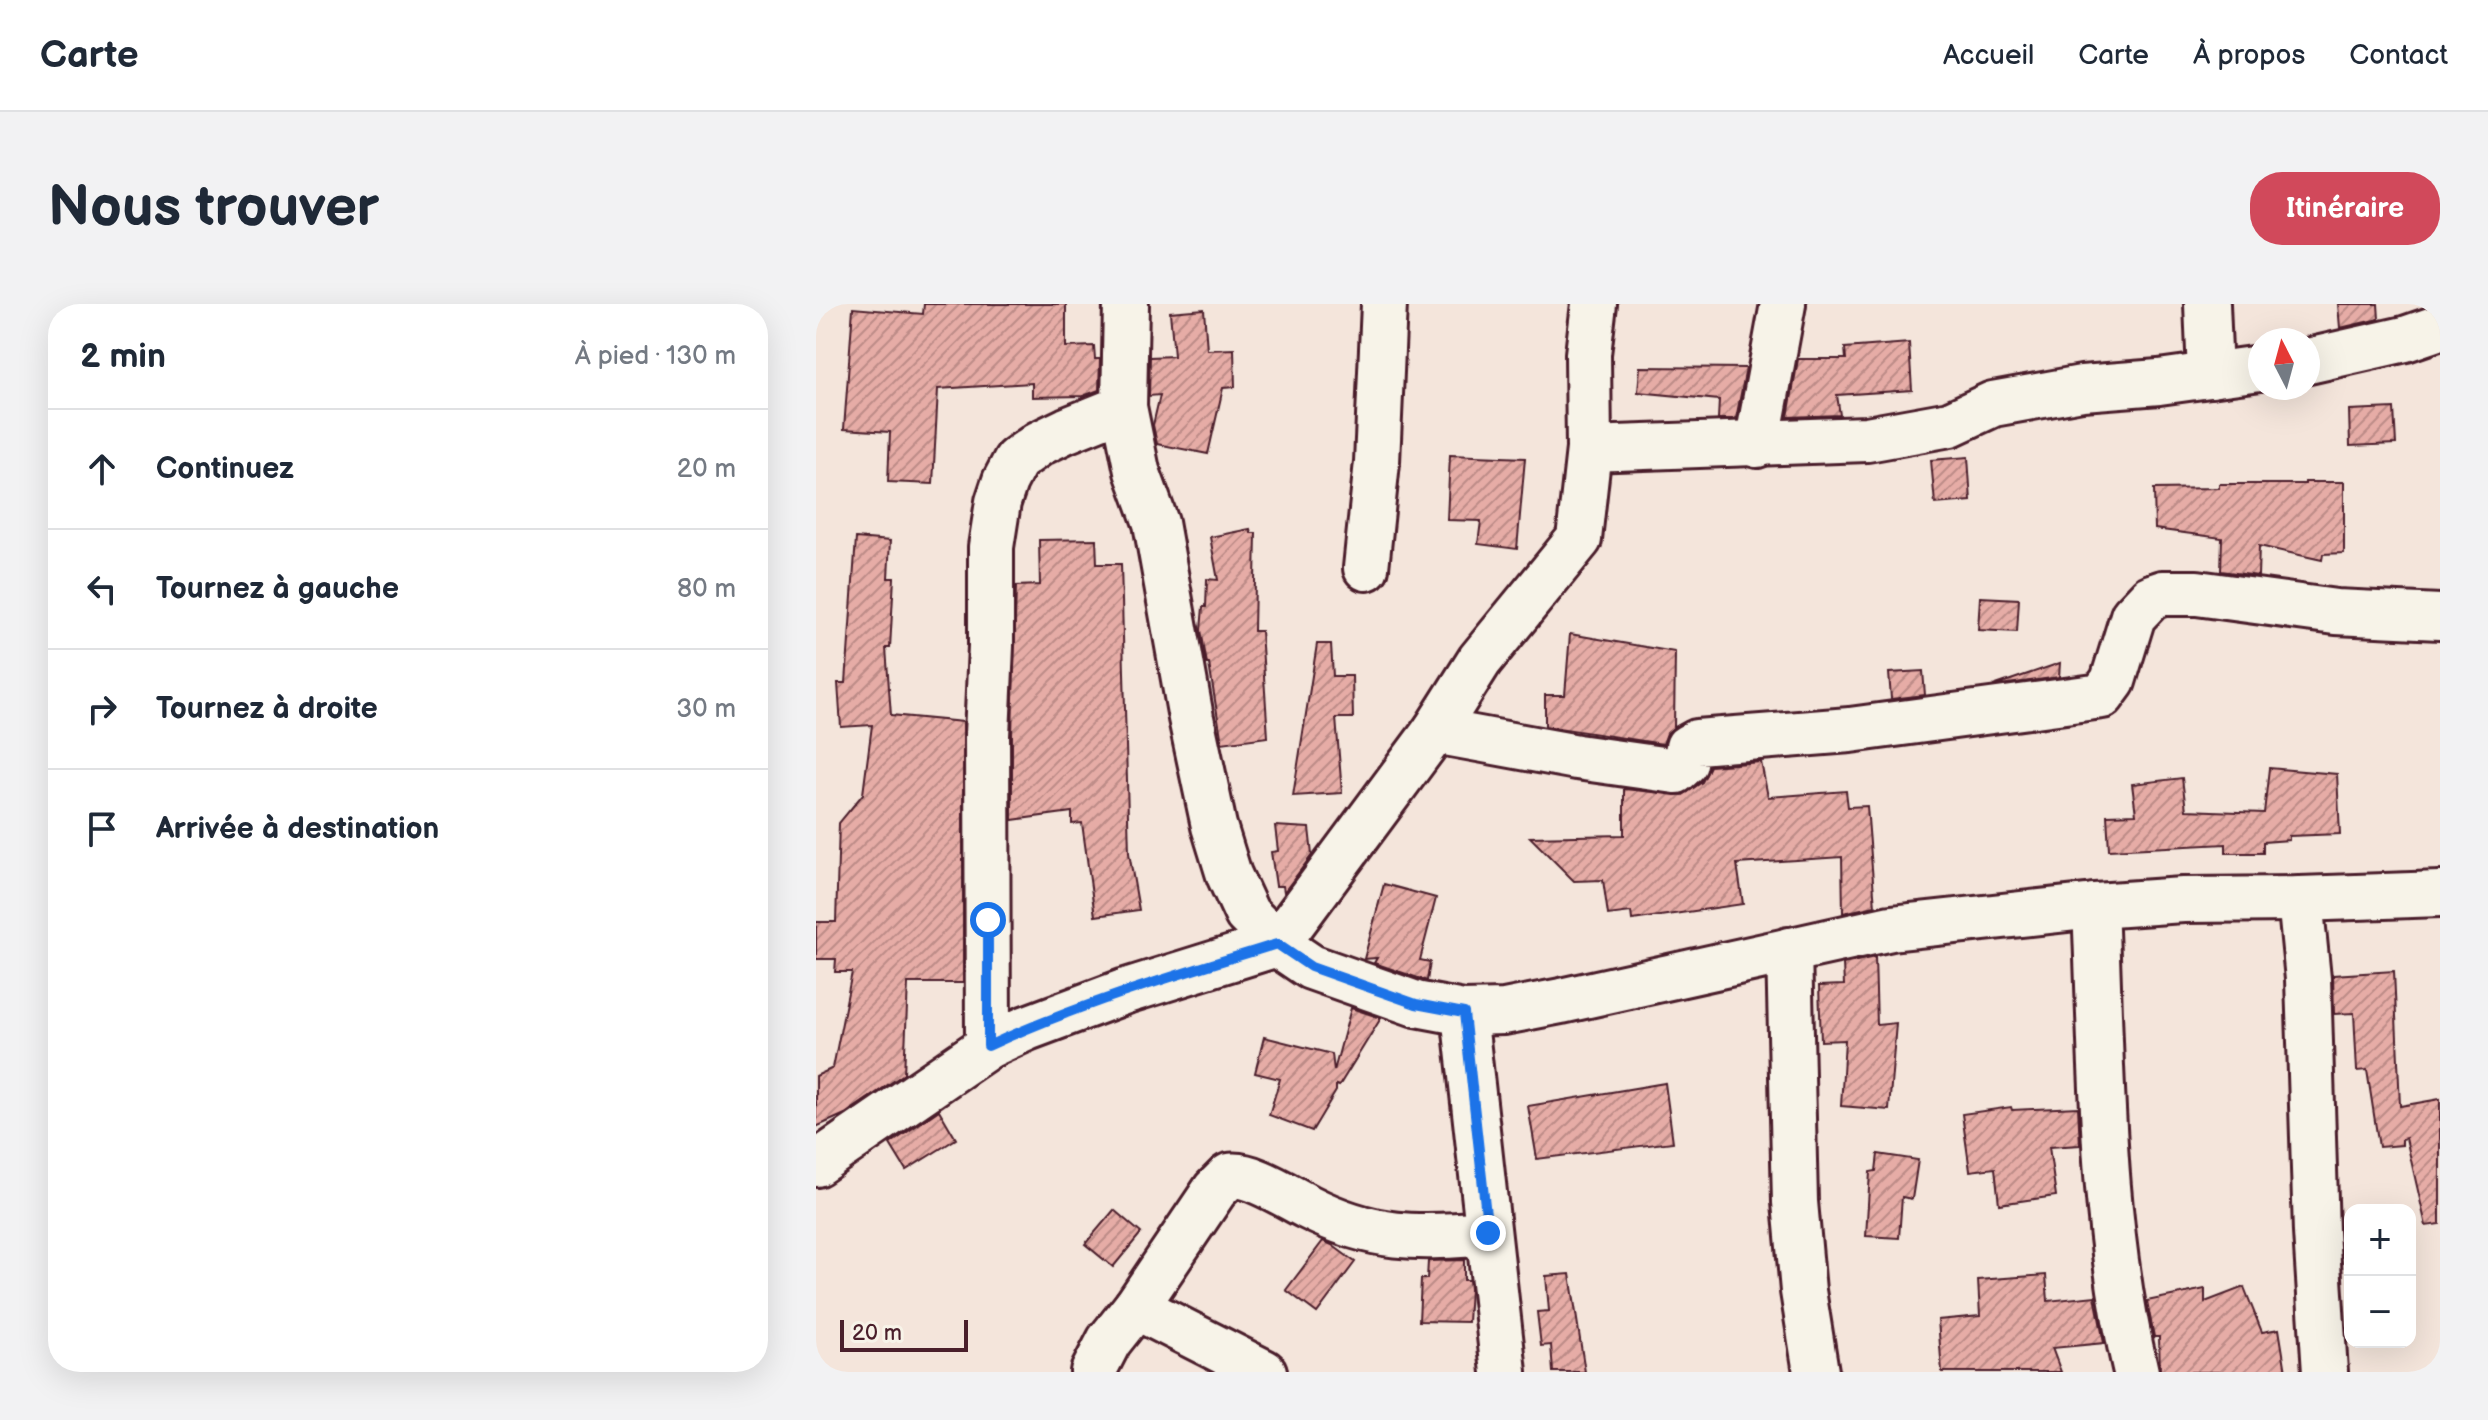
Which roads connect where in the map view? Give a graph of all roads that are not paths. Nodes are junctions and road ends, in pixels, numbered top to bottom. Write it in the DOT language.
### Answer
graph roads {
  1 [pos="1126,304"];
  2 [pos="1384,304"];
  3 [pos="1594,304"];
  4 [pos="1783,304"];
  5 [pos="2207,304"];
  6 [pos="2415,323"];
  7 [pos="2320,357"];
  8 [pos="2248,370"];
  9 [pos="2210,375"];
  10 [pos="1124,407"];
  11 [pos="1757,445"];
  12 [pos="1589,449"];
  13 [pos="1366,568"];
  14 [pos="2440,617"];
  15 [pos="1435,731"];
  16 [pos="2440,894"];
  17 [pos="2300,899"];
  18 [pos="2095,906"];
  19 [pos="1277,944"];
  20 [pos="1789,950"];
  21 [pos="1464,1013"];
  22 [pos="988,1046"];
  23 [pos="816,1164"];
  24 [pos="1488,1233"];
  25 [pos="1136,1307"];
  26 [pos="1093,1372"];
  27 [pos="1264,1372"];
  28 [pos="1504,1372"];
  29 [pos="1816,1372"];
  30 [pos="2136,1372"];
  31 [pos="2325,1372"];
  1 -- 10 [label="street"];
  2 -- 13 [label="street"];
  3 -- 12 [label="street"];
  4 -- 11 [label="street"];
  5 -- 9 [label="street"];
  6 -- 7 [label="street"];
  8 -- 9 [label="street"];
  9 -- 11 [label="street"];
  10 -- 19 [label="street"];
  10 -- 22 [label="street"];
  11 -- 12 [label="street"];
  12 -- 15 [label="street"];
  14 -- 15 [label="street"];
  15 -- 19 [label="street"];
  16 -- 17 [label="street"];
  17 -- 18 [label="street"];
  17 -- 31 [label="street"];
  18 -- 20 [label="street"];
  18 -- 30 [label="street"];
  19 -- 21 [label="street"];
  19 -- 22 [label="street"];
  20 -- 21 [label="street"];
  20 -- 29 [label="street"];
  21 -- 24 [label="street"];
  22 -- 23 [label="street"];
  24 -- 25 [label="street"];
  24 -- 28 [label="street"];
  25 -- 26 [label="street"];
  25 -- 27 [label="street"];
}
